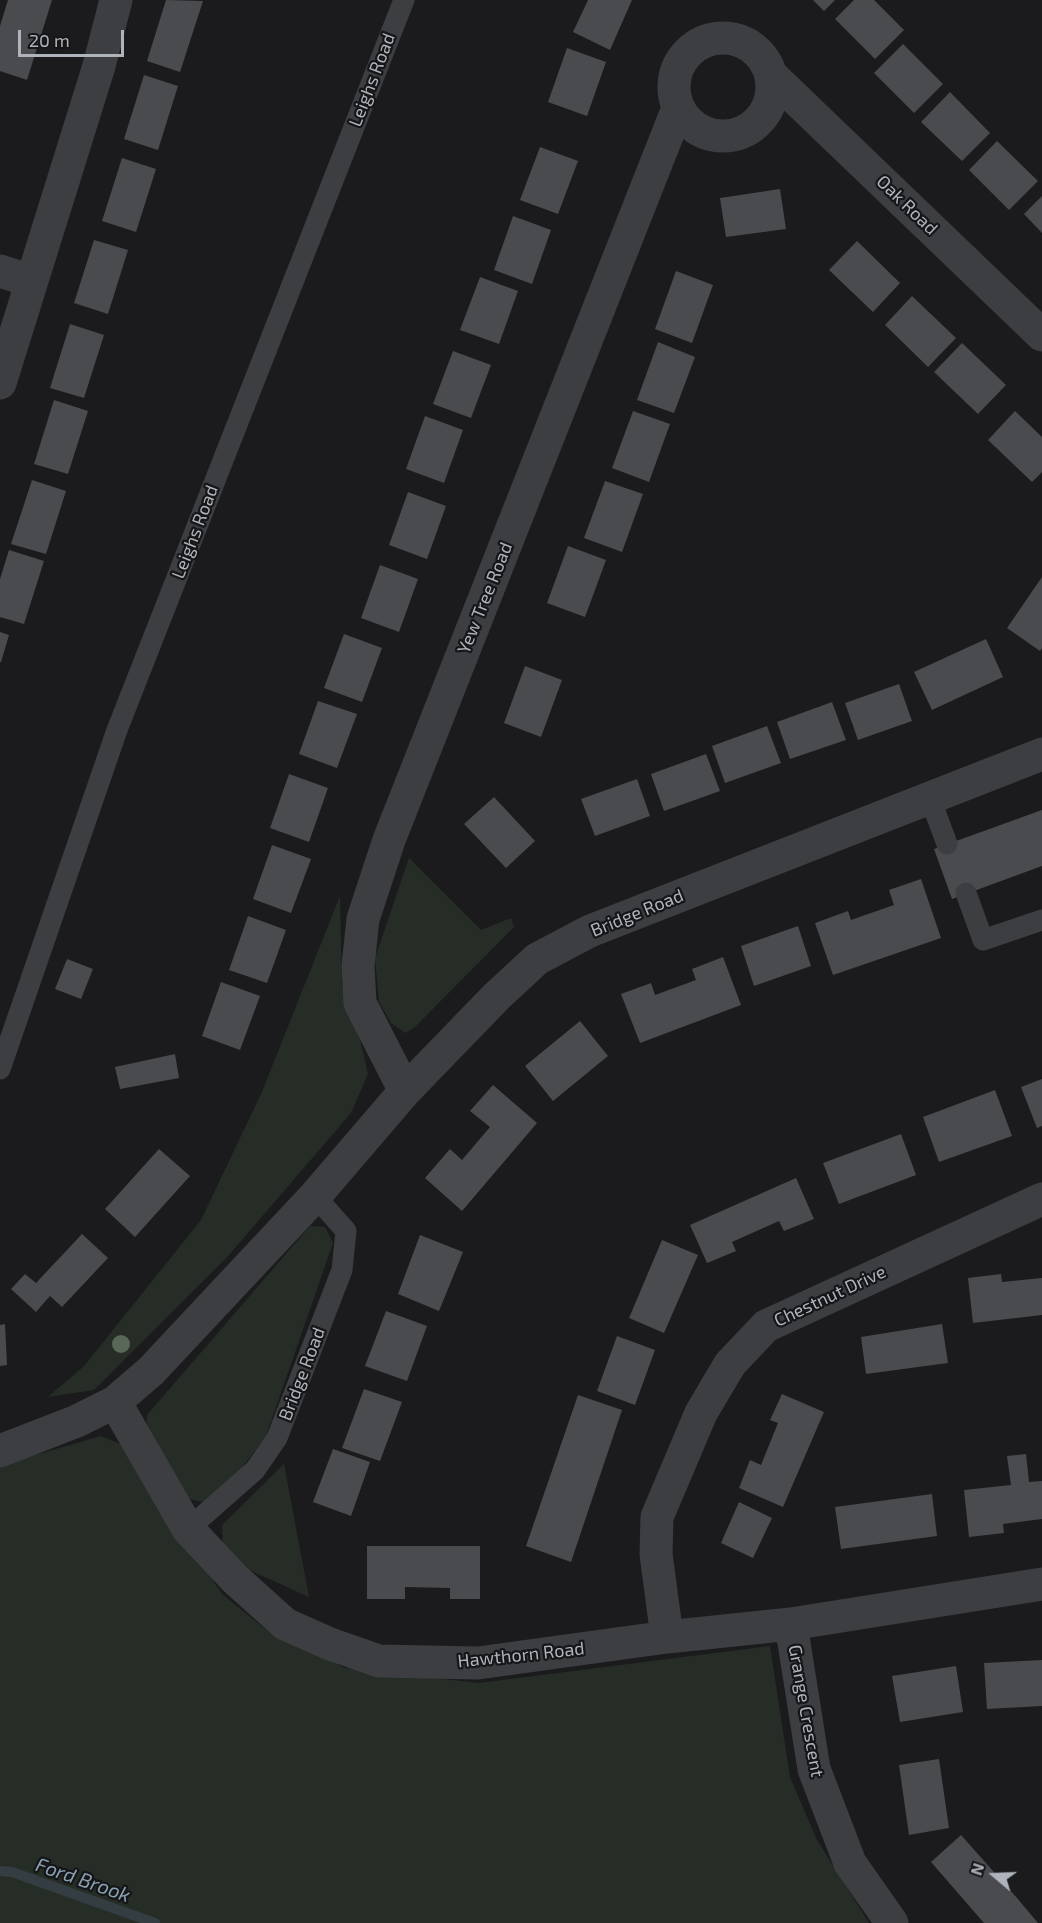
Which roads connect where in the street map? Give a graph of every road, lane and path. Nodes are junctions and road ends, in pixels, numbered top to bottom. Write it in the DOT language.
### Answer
graph roads {
  1 [pos="116,0"];
  2 [pos="404,0"];
  3 [pos="771,75"];
  4 [pos="678,108"];
  5 [pos="0,271"];
  6 [pos="32,281"];
  7 [pos="1042,335"];
  8 [pos="0,383"];
  9 [pos="1042,754"];
  10 [pos="930,798"];
  11 [pos="947,844"];
  12 [pos="966,894"];
  13 [pos="1042,920"];
  14 [pos="0,1070"];
  15 [pos="405,1091"];
  16 [pos="315,1196"];
  17 [pos="1042,1199"];
  18 [pos="115,1402"];
  19 [pos="0,1451"];
  20 [pos="188,1529"];
  21 [pos="1042,1584"];
  22 [pos="791,1624"];
  23 [pos="667,1637"];
  24 [pos="892,1923"];
  1 -- 6 [label="street"];
  2 -- 14 [label="lane, Leighs Road"];
  3 -- 4 [label="street"];
  3 -- 4 [label="street"];
  3 -- 7 [label="street, Oak Road"];
  4 -- 15 [label="street, Yew Tree Road"];
  5 -- 6 [label="street"];
  6 -- 8 [label="street"];
  9 -- 10 [label="street, Bridge Road"];
  10 -- 11 [label="lane"];
  10 -- 15 [label="street, Bridge Road"];
  12 -- 13 [label="lane"];
  15 -- 16 [label="street, Bridge Road"];
  16 -- 18 [label="street, Bridge Road"];
  16 -- 20 [label="lane, Bridge Road"];
  17 -- 23 [label="street, Chestnut Drive"];
  18 -- 19 [label="street, Bridge Road"];
  18 -- 20 [label="street, Hawthorn Road"];
  20 -- 23 [label="street, Hawthorn Road"];
  21 -- 22 [label="street, Hawthorn Road"];
  22 -- 23 [label="street, Hawthorn Road"];
  22 -- 24 [label="street, Grange Crescent"];
}
